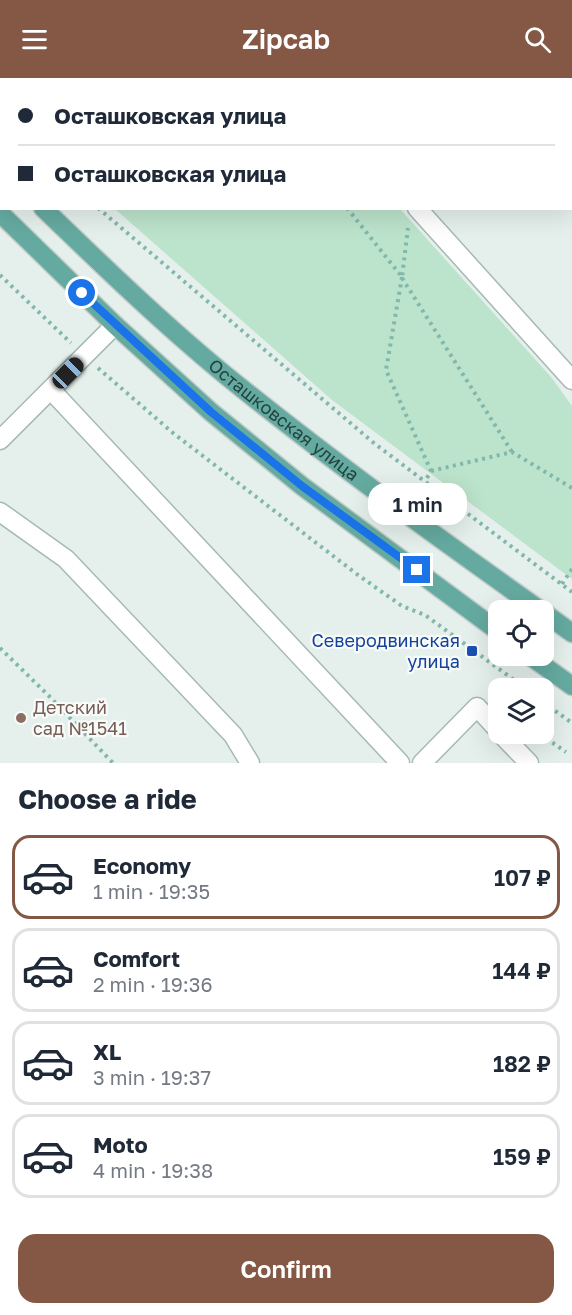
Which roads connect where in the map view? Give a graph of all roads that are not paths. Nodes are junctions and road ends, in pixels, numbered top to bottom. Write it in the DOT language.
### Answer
graph roads {
  1 [pos="45,210"];
  2 [pos="0,213"];
  3 [pos="413,214"];
  4 [pos="115,325"];
  5 [pos="572,380"];
  6 [pos="51,390"];
  7 [pos="0,440"];
  8 [pos="0,512"];
  9 [pos="527,600"];
  10 [pos="554,620"];
  11 [pos="488,624"];
  12 [pos="572,633"];
  13 [pos="544,666"];
  14 [pos="572,686"];
  15 [pos="488,719"];
  16 [pos="511,744"];
  17 [pos="250,763"];
  18 [pos="400,763"];
  19 [pos="422,763"];
  20 [pos="529,763"];
  1 -- 9 [label="main road, Осташковская улица"];
  2 -- 4 [label="main road, Осташковская улица"];
  3 -- 5 [label="lane"];
  4 -- 6 [label="lane"];
  4 -- 11 [label="main road, Осташковская улица"];
  6 -- 7 [label="lane"];
  6 -- 18 [label="lane"];
  8 -- 17 [label="lane"];
  10 -- 12 [label="main road, Осташковская улица"];
  13 -- 14 [label="main road"];
  15 -- 19 [label="lane"];
  16 -- 20 [label="lane"];
}
